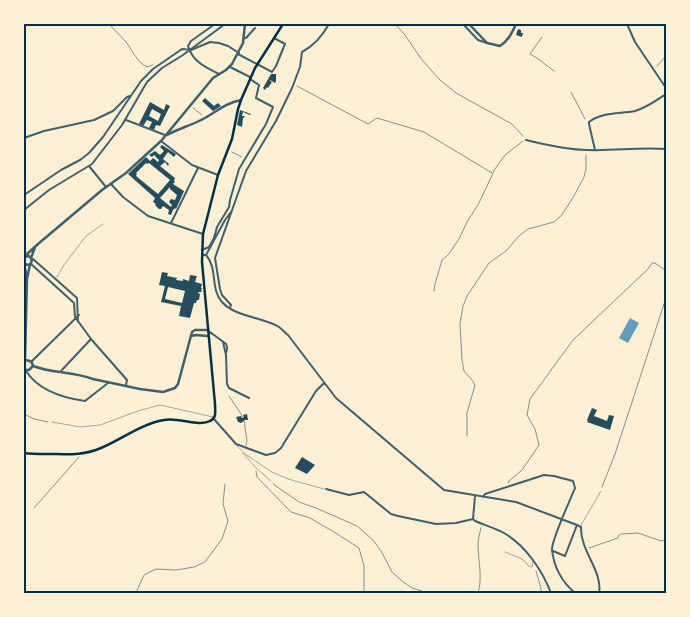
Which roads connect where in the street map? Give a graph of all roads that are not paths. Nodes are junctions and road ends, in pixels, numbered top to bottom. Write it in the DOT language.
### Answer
graph roads {
  1 [pos="215,24"];
  2 [pos="225,24"];
  3 [pos="245,24"];
  4 [pos="283,24"];
  5 [pos="329,24"];
  6 [pos="464,24"];
  7 [pos="469,24"];
  8 [pos="516,24"];
  9 [pos="627,24"];
  10 [pos="255,28"];
  11 [pos="243,38"];
  12 [pos="274,38"];
  13 [pos="487,43"];
  14 [pos="190,51"];
  15 [pos="238,53"];
  16 [pos="257,65"];
  17 [pos="230,66"];
  18 [pos="219,74"];
  19 [pos="251,79"];
  20 [pos="666,88"];
  21 [pos="666,94"];
  22 [pos="130,96"];
  23 [pos="241,100"];
  24 [pos="126,120"];
  25 [pos="165,135"];
  26 [pos="24,138"];
  27 [pos="526,140"];
  28 [pos="161,142"];
  29 [pos="666,149"];
  30 [pos="595,150"];
  31 [pos="89,166"];
  32 [pos="198,168"];
  33 [pos="218,175"];
  34 [pos="111,184"];
  35 [pos="106,187"];
  36 [pos="24,195"];
  37 [pos="24,210"];
  38 [pos="233,210"];
  39 [pos="171,223"];
  40 [pos="103,224"];
  41 [pos="203,234"];
  42 [pos="35,246"];
  43 [pos="24,250"];
  44 [pos="202,250"];
  45 [pos="206,254"];
  46 [pos="202,255"];
  47 [pos="25,256"];
  48 [pos="32,258"];
  49 [pos="30,264"];
  50 [pos="24,265"];
  51 [pos="28,279"];
  52 [pos="56,279"];
  53 [pos="53,283"];
  54 [pos="230,308"];
  55 [pos="78,315"];
  56 [pos="75,317"];
  57 [pos="78,322"];
  58 [pos="208,330"];
  59 [pos="191,336"];
  60 [pos="209,337"];
  61 [pos="215,337"];
  62 [pos="91,339"];
  63 [pos="24,361"];
  64 [pos="31,362"];
  65 [pos="32,366"];
  66 [pos="25,370"];
  67 [pos="60,371"];
  68 [pos="110,382"];
  69 [pos="324,383"];
  70 [pos="126,385"];
  71 [pos="249,398"];
  72 [pos="214,418"];
  73 [pos="52,422"];
  74 [pos="236,444"];
  75 [pos="242,452"];
  76 [pos="24,453"];
  77 [pos="271,481"];
  78 [pos="326,489"];
  79 [pos="601,491"];
  80 [pos="475,496"];
  81 [pos="483,497"];
  82 [pos="473,519"];
  83 [pos="562,519"];
  84 [pos="577,525"];
  85 [pos="581,527"];
  86 [pos="553,551"];
  87 [pos="505,552"];
  88 [pos="532,559"];
  89 [pos="551,593"];
  90 [pos="575,593"];
  91 [pos="600,593"];
  1 -- 14 [label="street"];
  2 -- 14 [label="street"];
  3 -- 11 [label="street"];
  4 -- 12 [label="main road"];
  5 -- 38 [label="street"];
  6 -- 13 [label="street"];
  7 -- 13 [label="street"];
  8 -- 13 [label="street"];
  9 -- 20 [label="street"];
  10 -- 11 [label="street"];
  11 -- 15 [label="street"];
  12 -- 16 [label="main road"];
  12 -- 16 [label="street"];
  14 -- 15 [label="street"];
  14 -- 18 [label="street"];
  14 -- 22 [label="street"];
  14 -- 24 [label="street"];
  15 -- 16 [label="street"];
  15 -- 17 [label="street"];
  16 -- 19 [label="main road"];
  17 -- 18 [label="street"];
  17 -- 19 [label="street"];
  18 -- 25 [label="street"];
  19 -- 23 [label="main road"];
  19 -- 44 [label="street"];
  21 -- 30 [label="street"];
  22 -- 26 [label="street"];
  22 -- 36 [label="street"];
  23 -- 25 [label="street"];
  23 -- 33 [label="main road"];
  24 -- 25 [label="street"];
  24 -- 31 [label="street"];
  25 -- 28 [label="street"];
  27 -- 30 [label="street"];
  28 -- 32 [label="street"];
  28 -- 34 [label="street"];
  29 -- 30 [label="street"];
  31 -- 35 [label="street"];
  31 -- 37 [label="street"];
  32 -- 33 [label="street"];
  32 -- 39 [label="street"];
  33 -- 41 [label="main road"];
  34 -- 35 [label="street"];
  34 -- 39 [label="street"];
  35 -- 42 [label="street"];
  38 -- 45 [label="street"];
  38 -- 54 [label="street"];
  39 -- 41 [label="street"];
  40 -- 52 [label="lane"];
  41 -- 44 [label="main road"];
  42 -- 47 [label="street"];
  42 -- 48 [label="street"];
  43 -- 47 [label="street"];
  44 -- 46 [label="main road"];
  45 -- 46 [label="street"];
  45 -- 54 [label="street"];
  46 -- 58 [label="main road"];
  47 -- 48 [label="street"];
  48 -- 49 [label="street"];
  48 -- 52 [label="street"];
  49 -- 50 [label="street"];
  49 -- 51 [label="street"];
  49 -- 53 [label="street"];
  50 -- 51 [label="street"];
  51 -- 63 [label="street"];
  52 -- 53 [label="street"];
  52 -- 55 [label="street"];
  53 -- 56 [label="street"];
  54 -- 69 [label="street"];
  55 -- 56 [label="street"];
  55 -- 57 [label="street"];
  56 -- 57 [label="street"];
  56 -- 64 [label="street"];
  57 -- 62 [label="street"];
  58 -- 59 [label="street"];
  58 -- 60 [label="main road"];
  58 -- 61 [label="street"];
  59 -- 60 [label="street"];
  59 -- 70 [label="street"];
  60 -- 61 [label="street"];
  60 -- 72 [label="main road"];
  61 -- 71 [label="street"];
  62 -- 67 [label="street"];
  62 -- 70 [label="street"];
  63 -- 64 [label="street"];
  64 -- 65 [label="street"];
  65 -- 66 [label="street"];
  65 -- 67 [label="street"];
  66 -- 68 [label="street"];
  67 -- 68 [label="street"];
  68 -- 70 [label="street"];
  69 -- 74 [label="street"];
  69 -- 80 [label="street"];
  72 -- 73 [label="lane"];
  72 -- 74 [label="street"];
  72 -- 76 [label="main road"];
  74 -- 75 [label="lane"];
  75 -- 77 [label="lane"];
  75 -- 78 [label="lane"];
  78 -- 82 [label="street"];
  79 -- 85 [label="lane"];
  80 -- 81 [label="street"];
  80 -- 82 [label="street"];
  81 -- 83 [label="street"];
  81 -- 83 [label="street"];
  82 -- 88 [label="street"];
  83 -- 84 [label="street"];
  83 -- 86 [label="street"];
  84 -- 85 [label="street"];
  84 -- 86 [label="street"];
  85 -- 91 [label="street"];
  86 -- 90 [label="street"];
  87 -- 88 [label="lane"];
  88 -- 89 [label="street"];
}
